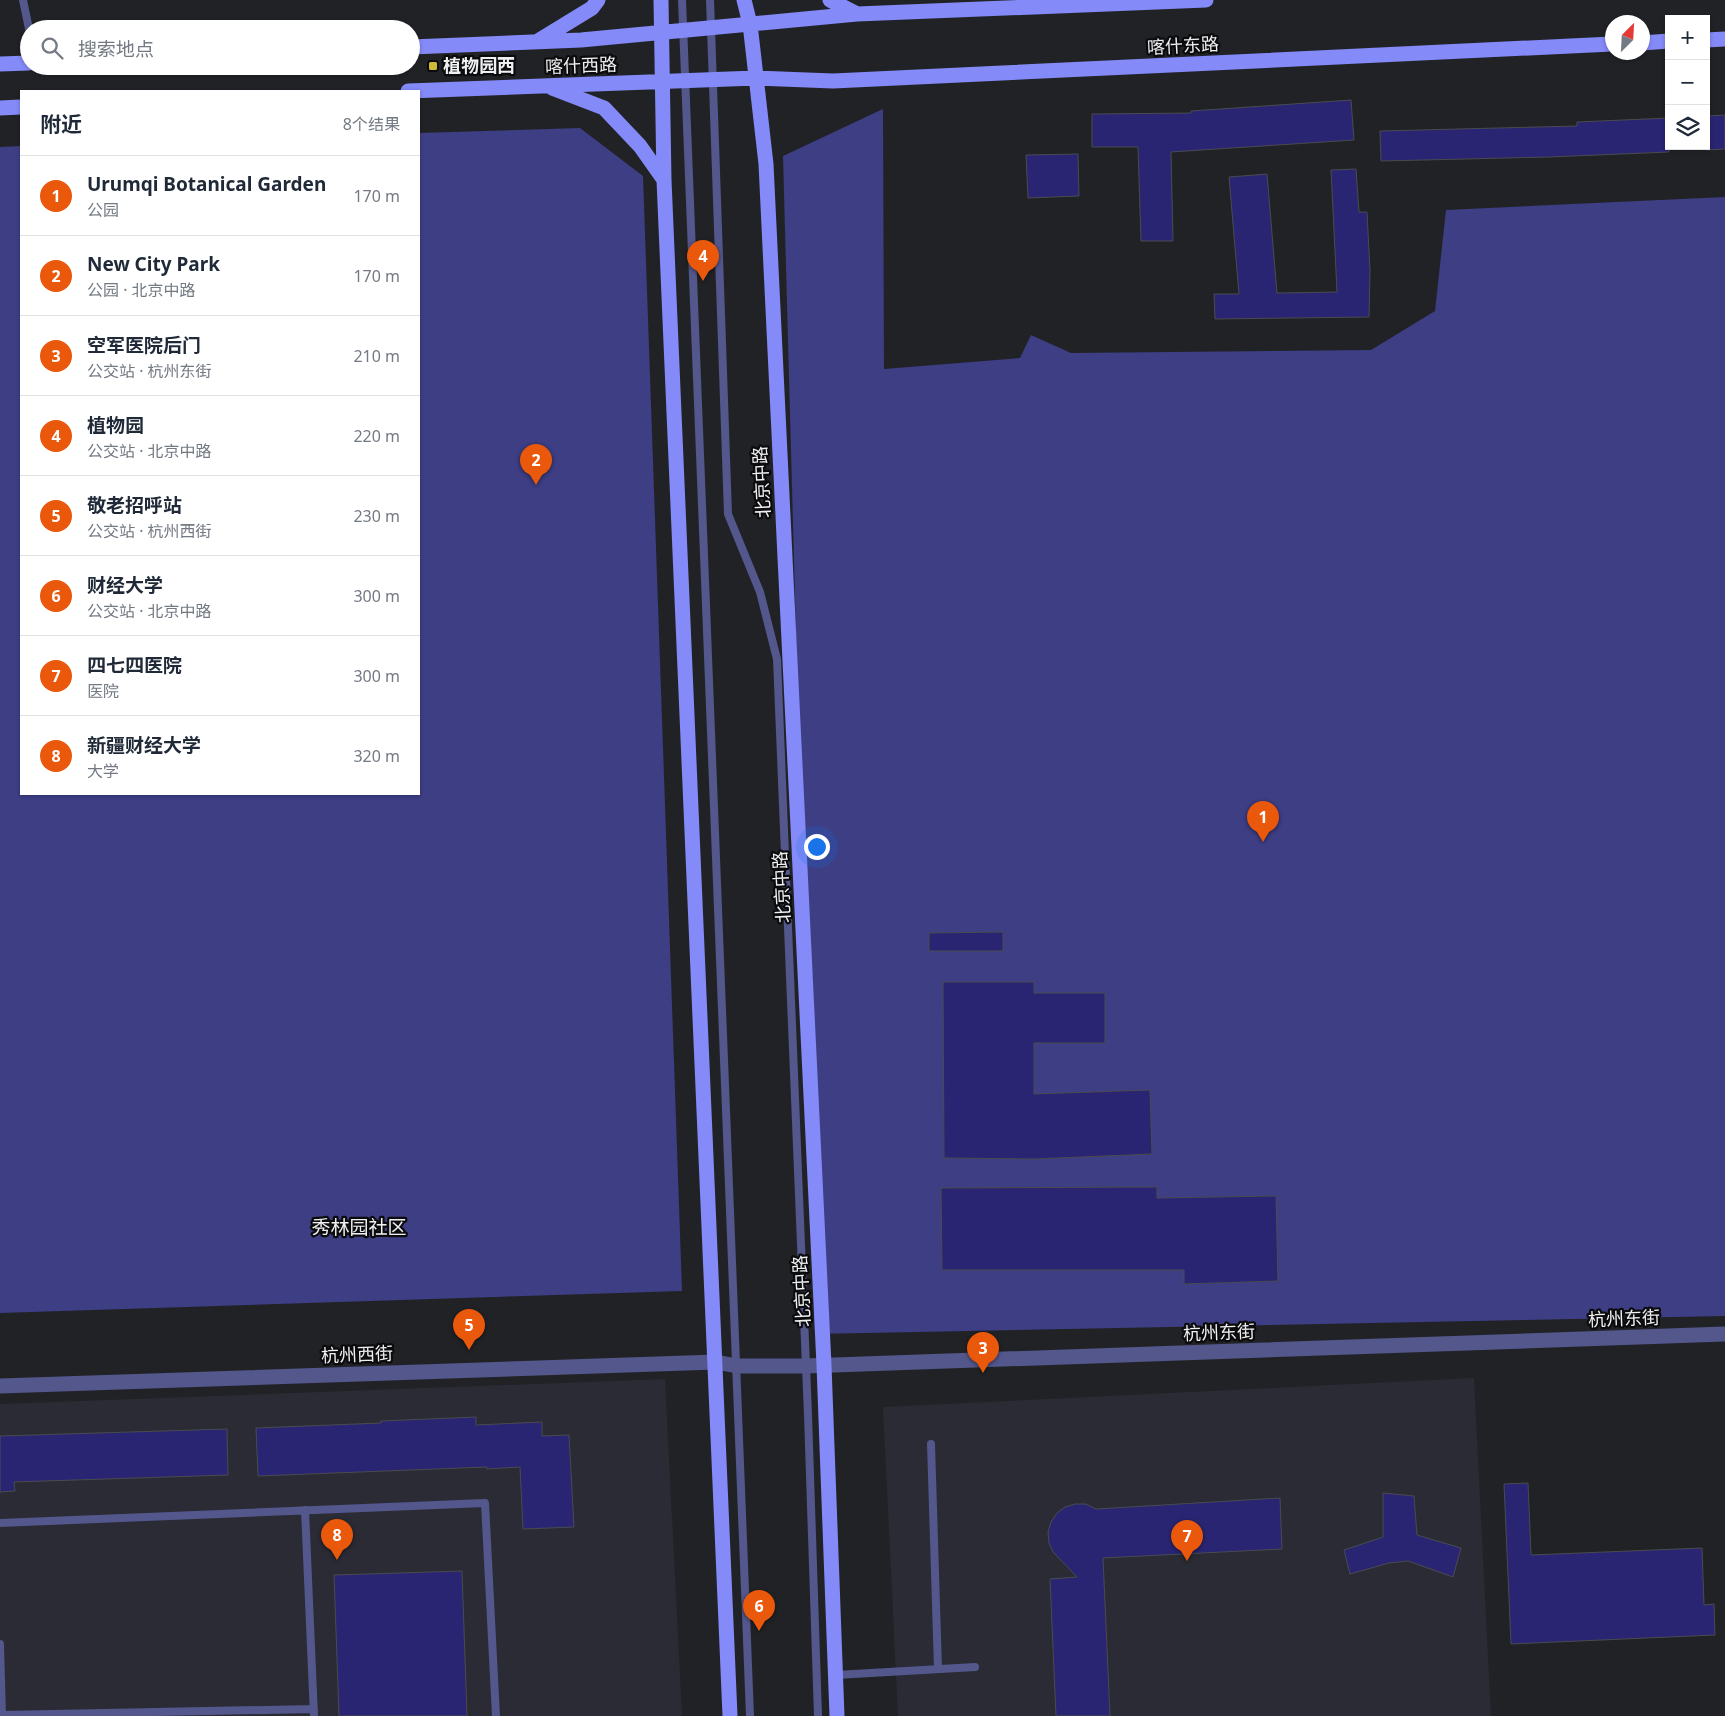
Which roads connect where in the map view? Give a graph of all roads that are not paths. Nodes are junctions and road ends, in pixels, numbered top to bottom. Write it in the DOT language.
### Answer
graph roads {
  1 [pos="23,0"];
  2 [pos="598,0"];
  3 [pos="662,0"];
  4 [pos="682,0"];
  5 [pos="710,0"];
  6 [pos="744,0"];
  7 [pos="830,0"];
  8 [pos="1206,0"];
  9 [pos="857,14"];
  10 [pos="27,20"];
  11 [pos="750,24"];
  12 [pos="711,28"];
  13 [pos="683,30"];
  14 [pos="661,33"];
  15 [pos="1725,39"];
  16 [pos="1710,40"];
  17 [pos="1665,41"];
  18 [pos="536,42"];
  19 [pos="1650,42"];
  20 [pos="1605,44"];
  21 [pos="420,47"];
  22 [pos="20,63"];
  23 [pos="0,64"];
  24 [pos="756,78"];
  25 [pos="713,80"];
  26 [pos="662,81"];
  27 [pos="684,81"];
  28 [pos="546,86"];
  29 [pos="420,91"];
  30 [pos="20,107"];
  31 [pos="0,108"];
  32 [pos="664,180"];
  33 [pos="1725,1334"];
  34 [pos="716,1362"];
  35 [pos="824,1365"];
  36 [pos="737,1366"];
  37 [pos="806,1366"];
  38 [pos="0,1386"];
  39 [pos="931,1444"];
  40 [pos="305,1510"];
  41 [pos="0,1523"];
  42 [pos="0,1644"];
  43 [pos="975,1667"];
  44 [pos="938,1669"];
  45 [pos="836,1675"];
  46 [pos="314,1713"];
  47 [pos="2,1716"];
  48 [pos="496,1716"];
  49 [pos="730,1716"];
  50 [pos="750,1716"];
  51 [pos="818,1716"];
  52 [pos="837,1716"];
  1 -- 10 [label="lane"];
  2 -- 18 [label="main road"];
  3 -- 14 [label="main road"];
  4 -- 13 [label="lane"];
  5 -- 12 [label="lane"];
  6 -- 11 [label="main road, 北京中路"];
  7 -- 9 [label="main road"];
  8 -- 9 [label="main road"];
  9 -- 11 [label="main road"];
  11 -- 12 [label="main road, 喀什西路"];
  11 -- 24 [label="main road, 北京中路"];
  12 -- 13 [label="main road, 喀什西路"];
  12 -- 25 [label="lane"];
  13 -- 14 [label="main road, 喀什西路"];
  13 -- 27 [label="lane"];
  14 -- 18 [label="main road, 喀什西路"];
  14 -- 26 [label="main road"];
  15 -- 16 [label="main road"];
  17 -- 19 [label="main road"];
  18 -- 21 [label="main road, 喀什西路"];
  20 -- 24 [label="main road, 喀什东路"];
  22 -- 23 [label="main road"];
  24 -- 25 [label="main road, 喀什西路"];
  24 -- 35 [label="main road, 北京中路"];
  25 -- 27 [label="main road, 喀什西路"];
  25 -- 37 [label="lane"];
  26 -- 27 [label="main road, 喀什西路"];
  26 -- 28 [label="main road, 喀什西路"];
  26 -- 32 [label="main road"];
  27 -- 36 [label="lane"];
  28 -- 29 [label="main road, 喀什西路"];
  28 -- 32 [label="main road"];
  30 -- 31 [label="main road"];
  32 -- 34 [label="main road"];
  33 -- 35 [label="street, 杭州东街"];
  34 -- 36 [label="street, 杭州东街"];
  34 -- 38 [label="street, 杭州西街"];
  34 -- 49 [label="main road"];
  35 -- 37 [label="street, 杭州东街"];
  35 -- 45 [label="main road, 北京中路"];
  36 -- 37 [label="street, 杭州东街"];
  36 -- 50 [label="lane"];
  37 -- 51 [label="lane"];
  39 -- 44 [label="lane"];
  40 -- 41 [label="lane"];
  40 -- 46 [label="lane"];
  40 -- 48 [label="lane"];
  42 -- 47 [label="lane"];
  43 -- 44 [label="lane"];
  44 -- 45 [label="lane"];
  45 -- 52 [label="main road, 北京中路"];
  46 -- 47 [label="lane"];
}
